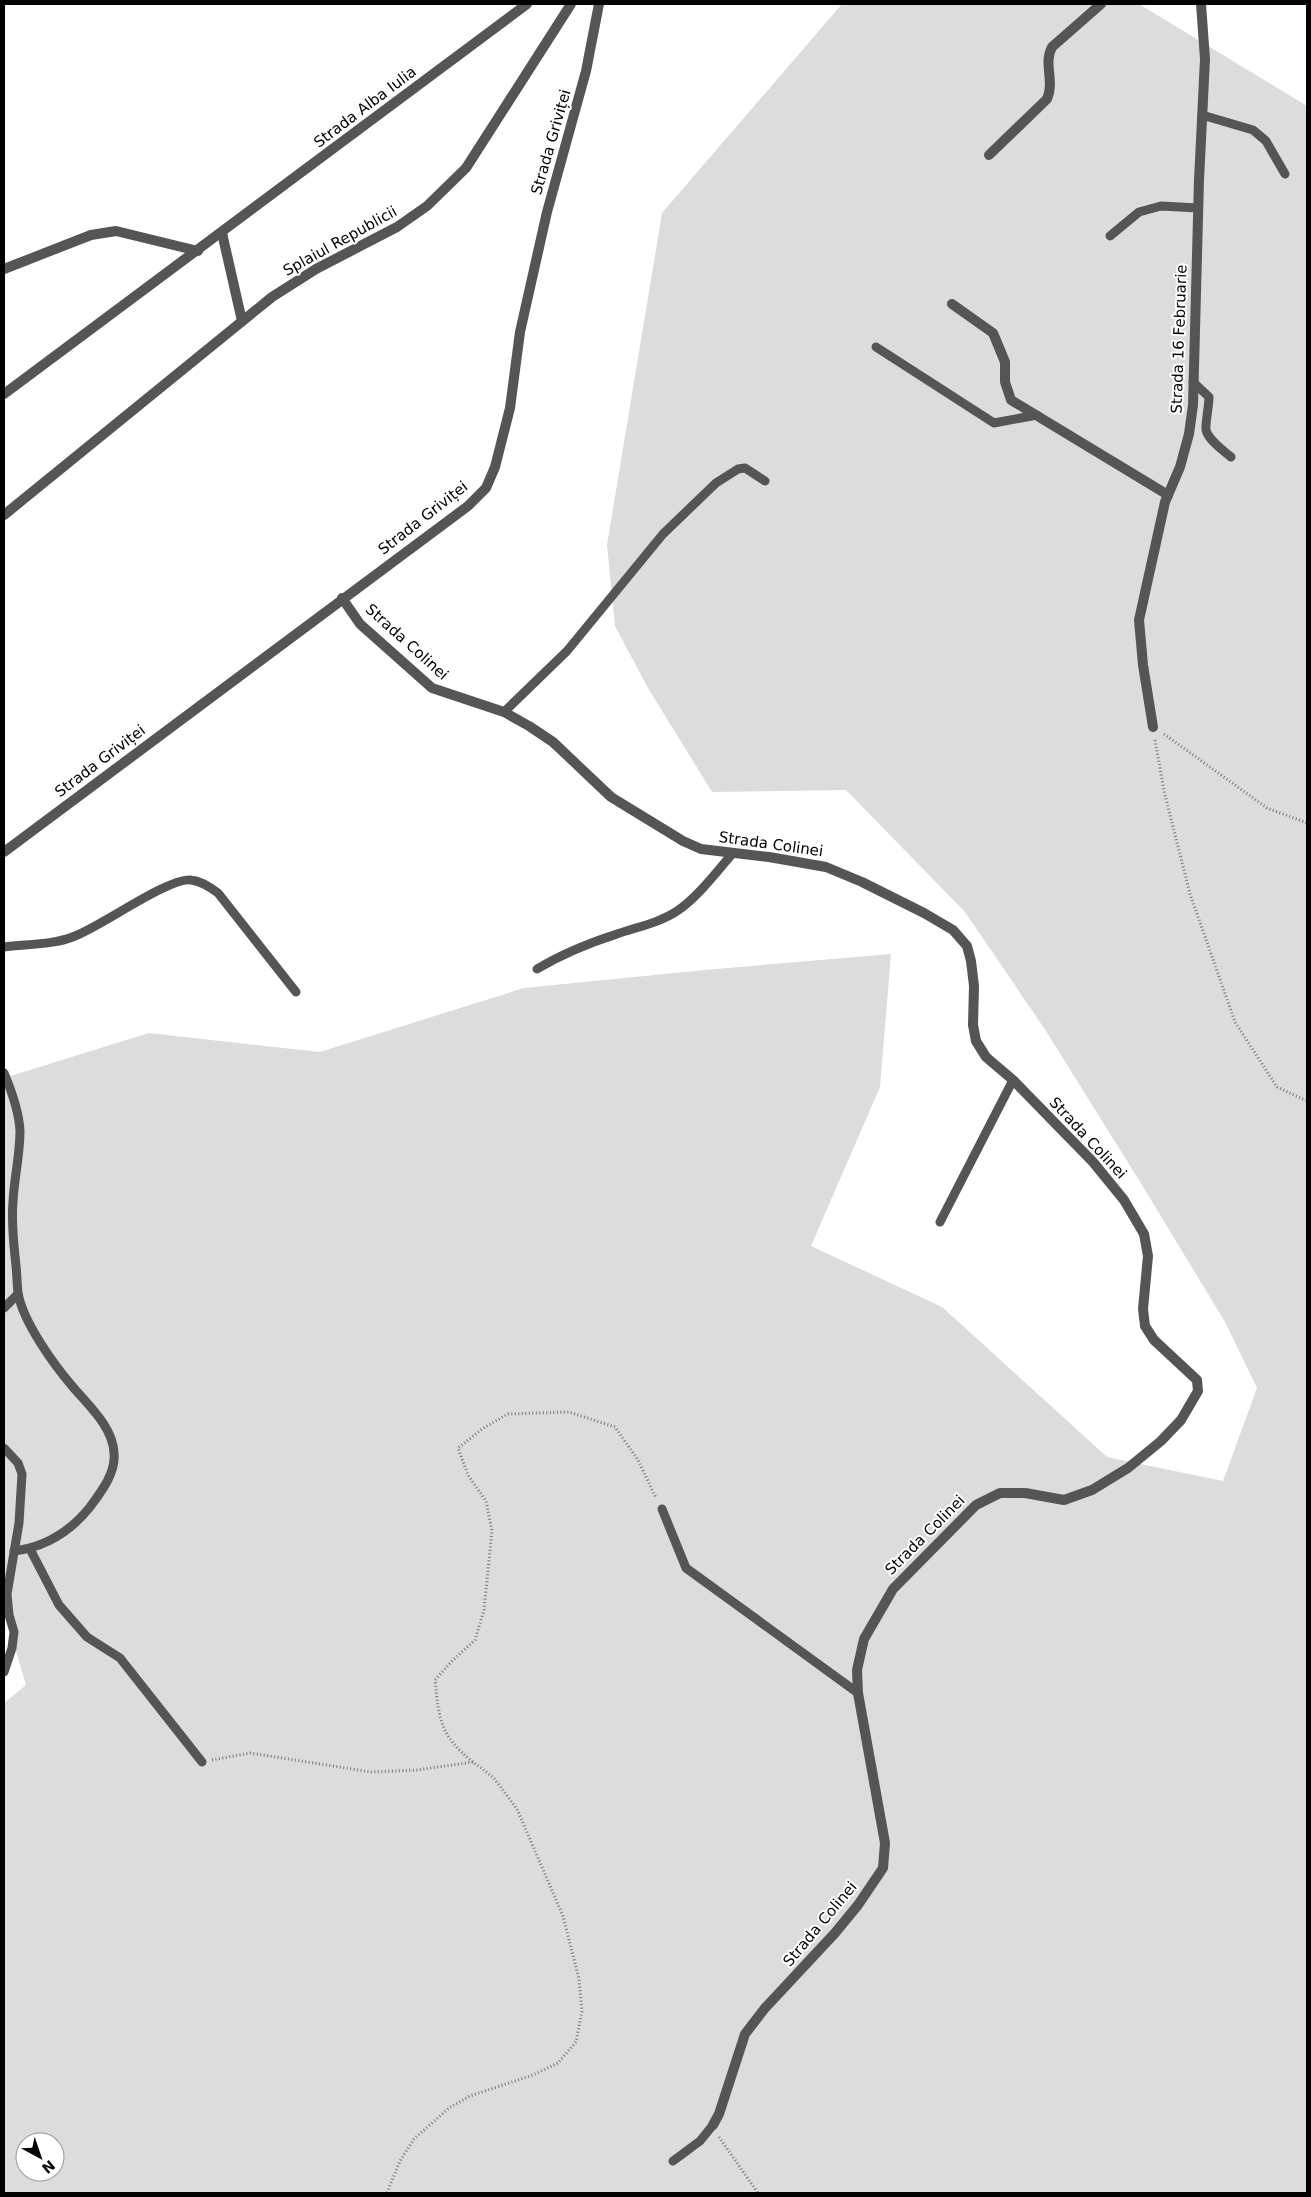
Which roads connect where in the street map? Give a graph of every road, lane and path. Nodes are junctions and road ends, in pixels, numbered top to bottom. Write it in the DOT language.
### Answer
graph roads {
  1 [pos="527,4"];
  2 [pos="571,4"];
  3 [pos="599,4"];
  4 [pos="1101,4"];
  5 [pos="1201,4"];
  6 [pos="1202,115"];
  7 [pos="989,155"];
  8 [pos="1284,174"];
  9 [pos="1198,208"];
  10 [pos="222,233"];
  11 [pos="1110,236"];
  12 [pos="198,251"];
  13 [pos="4,269"];
  14 [pos="952,304"];
  15 [pos="242,321"];
  16 [pos="876,347"];
  17 [pos="1193,382"];
  18 [pos="4,394"];
  19 [pos="1037,415"];
  20 [pos="1232,457"];
  21 [pos="765,481"];
  22 [pos="1168,495"];
  23 [pos="4,514"];
  24 [pos="342,598"];
  25 [pos="504,712"];
  26 [pos="1153,727"];
  27 [pos="1307,823"];
  28 [pos="4,852"];
  29 [pos="733,853"];
  30 [pos="4,947"];
  31 [pos="537,969"];
  32 [pos="296,992"];
  33 [pos="4,1073"];
  34 [pos="1013,1080"];
  35 [pos="1307,1101"];
  36 [pos="940,1222"];
  37 [pos="18,1294"];
  38 [pos="4,1308"];
  39 [pos="4,1448"];
  40 [pos="662,1509"];
  41 [pos="30,1549"];
  42 [pos="14,1551"];
  43 [pos="4,1672"];
  44 [pos="858,1693"];
  45 [pos="202,1762"];
  46 [pos="472,1762"];
  47 [pos="713,2125"];
  48 [pos="673,2161"];
  49 [pos="387,2193"];
  50 [pos="758,2193"];
  1 -- 10 [label="street, Strada Alba Iulia"];
  2 -- 15 [label="street, Splaiul Republicii"];
  3 -- 24 [label="street, Strada Griviței"];
  4 -- 7 [label="street"];
  5 -- 6 [label="street, Strada 16 Februarie"];
  6 -- 8 [label="lane"];
  6 -- 9 [label="street, Strada 16 Februarie"];
  9 -- 11 [label="lane"];
  9 -- 17 [label="street, Strada 16 Februarie"];
  10 -- 12 [label="street, Strada Alba Iulia"];
  10 -- 15 [label="street"];
  12 -- 13 [label="street"];
  12 -- 18 [label="street, Strada Alba Iulia"];
  14 -- 19 [label="street"];
  15 -- 23 [label="street, Splaiul Republicii"];
  16 -- 19 [label="lane"];
  17 -- 20 [label="lane"];
  17 -- 22 [label="street, Strada 16 Februarie"];
  19 -- 22 [label="street"];
  21 -- 25 [label="lane"];
  22 -- 26 [label="street, Strada 16 Februarie"];
  24 -- 25 [label="street, Strada Colinei"];
  24 -- 28 [label="street, Strada Griviței"];
  25 -- 29 [label="street, Strada Colinei"];
  26 -- 27 [label="path"];
  26 -- 35 [label="path"];
  29 -- 31 [label="lane"];
  29 -- 34 [label="street, Strada Colinei"];
  30 -- 32 [label="lane"];
  33 -- 37 [label="lane"];
  34 -- 36 [label="lane"];
  34 -- 44 [label="street, Strada Colinei"];
  37 -- 38 [label="lane"];
  37 -- 41 [label="lane"];
  39 -- 42 [label="lane"];
  40 -- 44 [label="lane"];
  40 -- 46 [label="path"];
  41 -- 42 [label="lane"];
  41 -- 45 [label="lane"];
  42 -- 43 [label="lane"];
  44 -- 47 [label="street, Strada Colinei"];
  45 -- 46 [label="path"];
  46 -- 49 [label="path"];
  47 -- 48 [label="lane"];
  47 -- 50 [label="path"];
}
